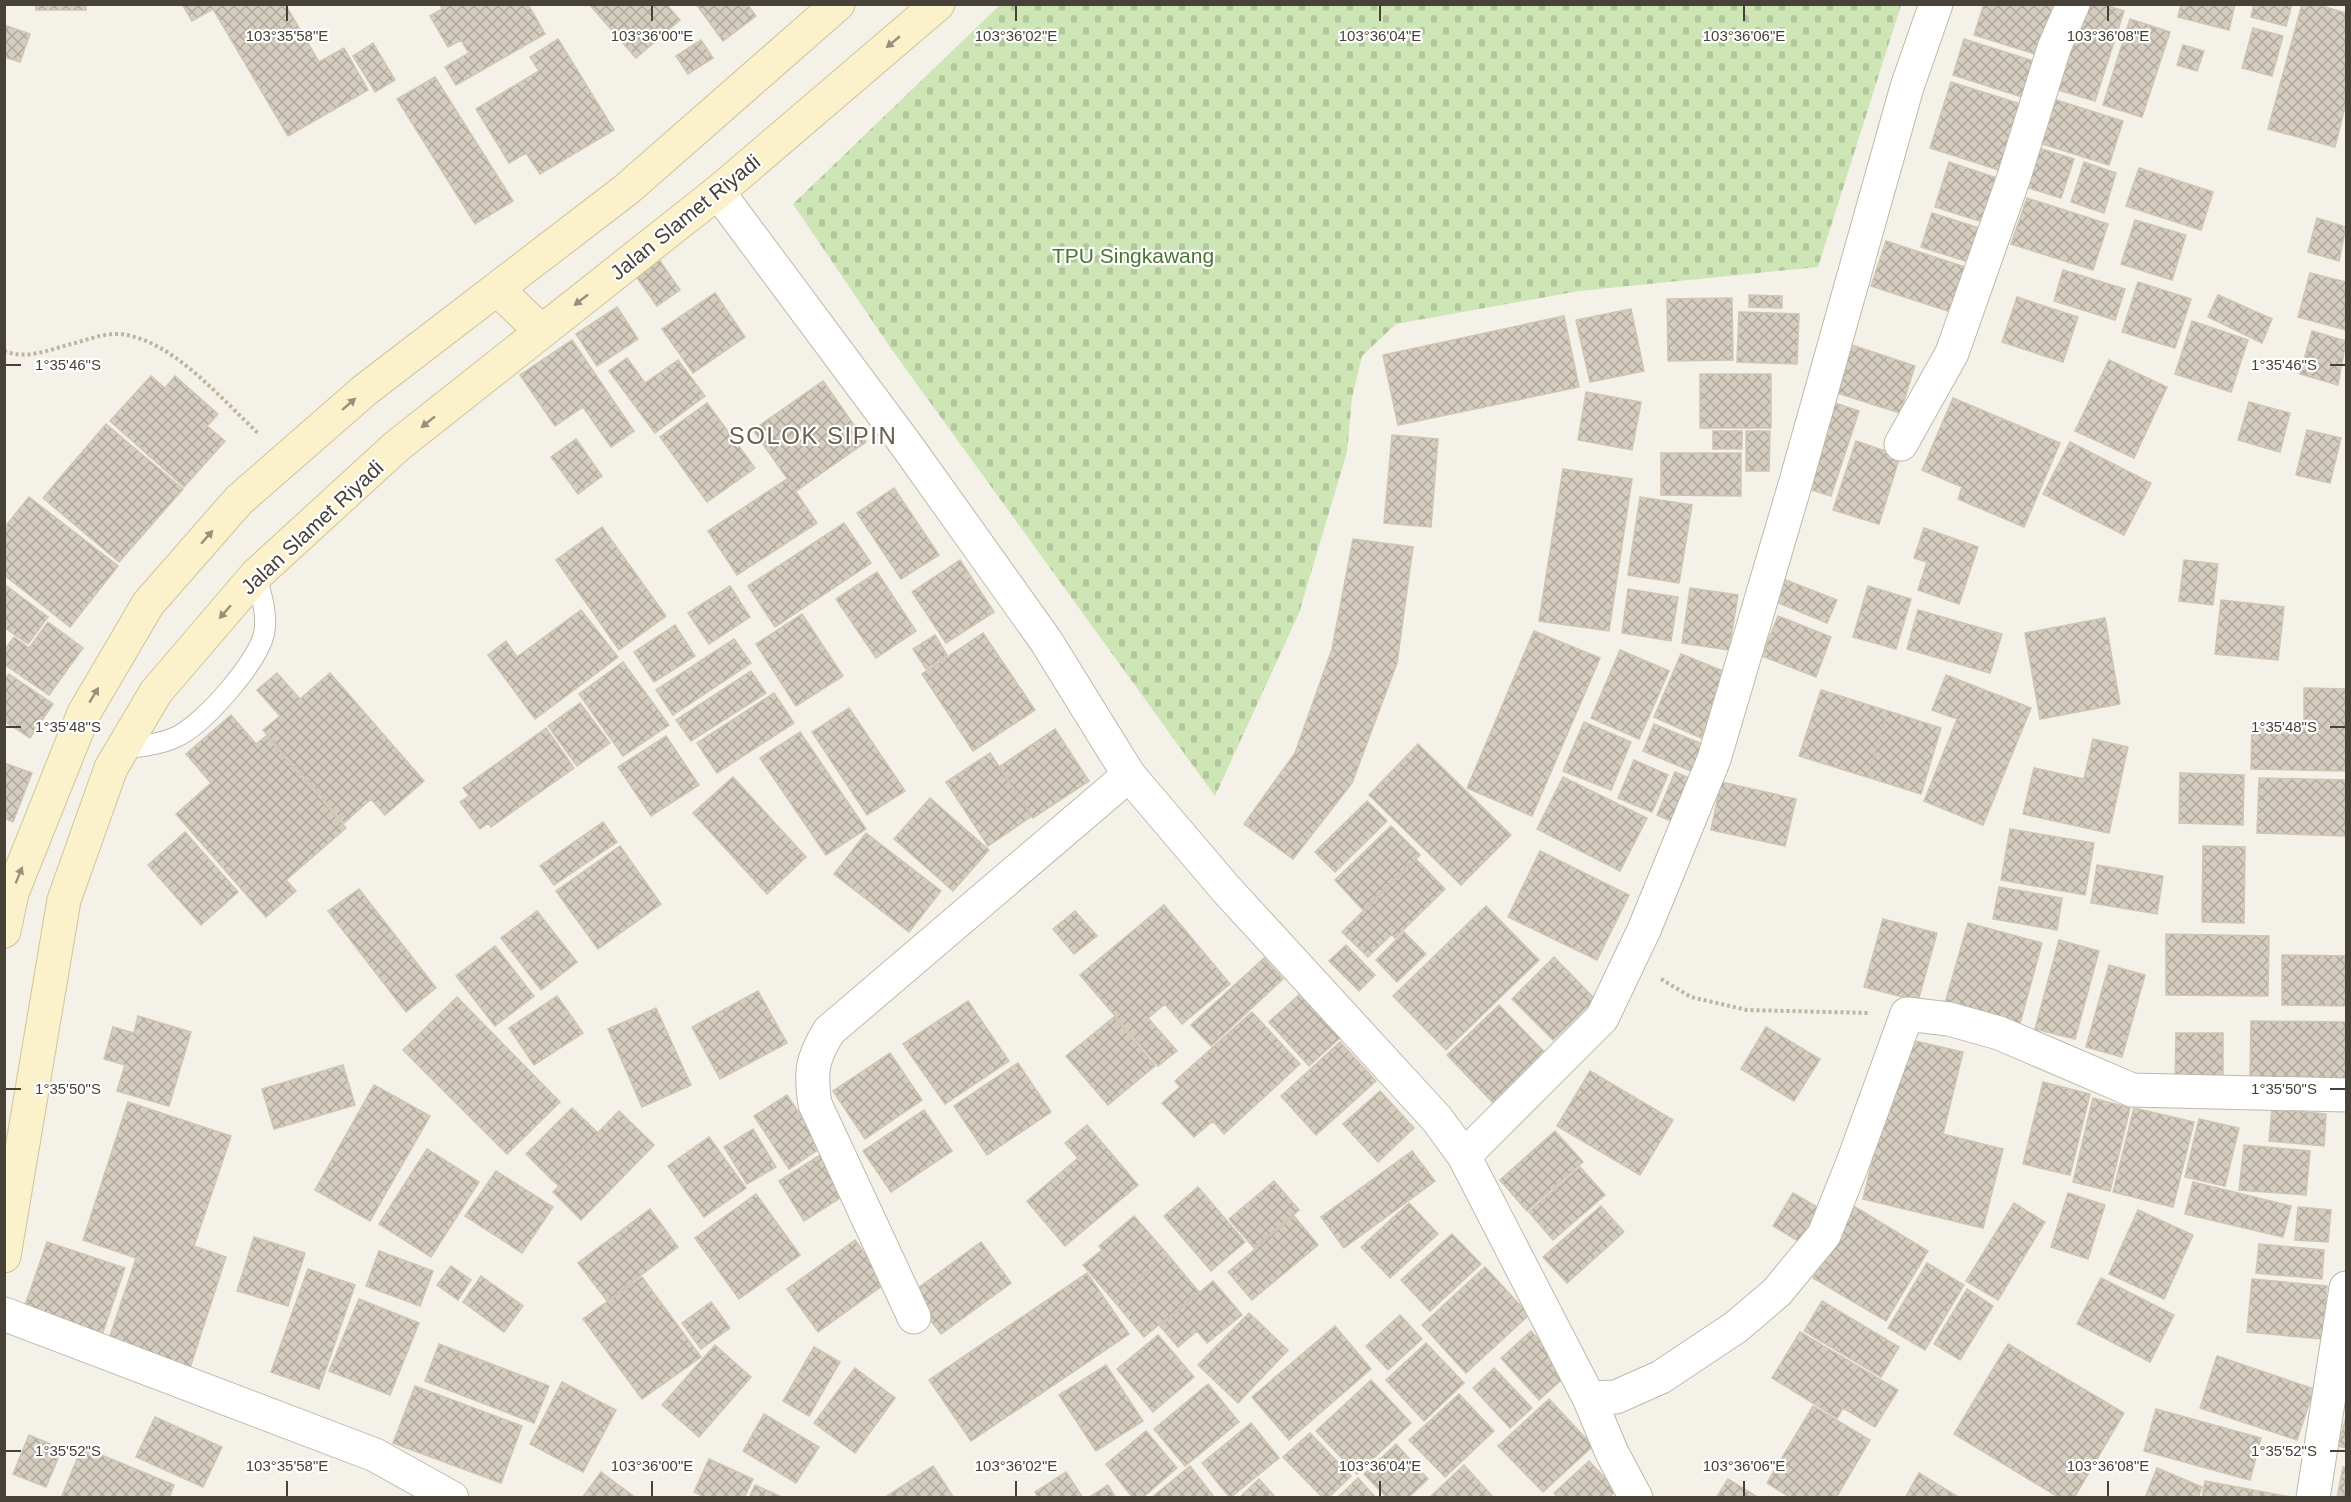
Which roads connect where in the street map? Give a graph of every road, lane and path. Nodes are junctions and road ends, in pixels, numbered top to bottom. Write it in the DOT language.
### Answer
graph roads {
  1 [pos="838,4"];
  2 [pos="938,4"];
  3 [pos="1936,4"];
  4 [pos="2073,4"];
  5 [pos="718,192"];
  6 [pos="497,289"];
  7 [pos="541,331"];
  8 [pos="4,351"];
  9 [pos="1901,444"];
  10 [pos="286,459"];
  11 [pos="256,575"];
  12 [pos="122,749"];
  13 [pos="1129,775"];
  14 [pos="4,931"];
  15 [pos="1629,961"];
  16 [pos="1907,1014"];
  17 [pos="2346,1095"];
  18 [pos="1464,1156"];
  19 [pos="4,1256"];
  20 [pos="2346,1288"];
  21 [pos="4,1314"];
  22 [pos="914,1317"];
  23 [pos="1589,1398"];
  24 [pos="452,1497"];
  25 [pos="1636,1497"];
  26 [pos="2313,1497"];
  1 -- 6 [label="main road"];
  2 -- 5 [label="main road, Jalan Slamet Riyadi, one-way"];
  3 -- 15 [label="street"];
  4 -- 9 [label="street"];
  5 -- 7 [label="main road, Jalan Slamet Riyadi, one-way"];
  5 -- 13 [label="street"];
  6 -- 7 [label="main road"];
  10 -- 6 [label="main road, one-way"];
  7 -- 11 [label="main road, Jalan Slamet Riyadi, one-way"];
  8 -- 10 [label="path"];
  14 -- 10 [label="main road, one-way"];
  11 -- 12 [label="main road, Jalan Slamet Riyadi, one-way"];
  11 -- 12 [label="lane"];
  12 -- 19 [label="main road, Jalan Slamet Riyadi"];
  13 -- 18 [label="street"];
  13 -- 22 [label="street"];
  15 -- 16 [label="path"];
  15 -- 18 [label="street"];
  16 -- 17 [label="street"];
  16 -- 23 [label="street"];
  18 -- 23 [label="street"];
  20 -- 26 [label="street"];
  21 -- 24 [label="street"];
  23 -- 25 [label="street"];
}
